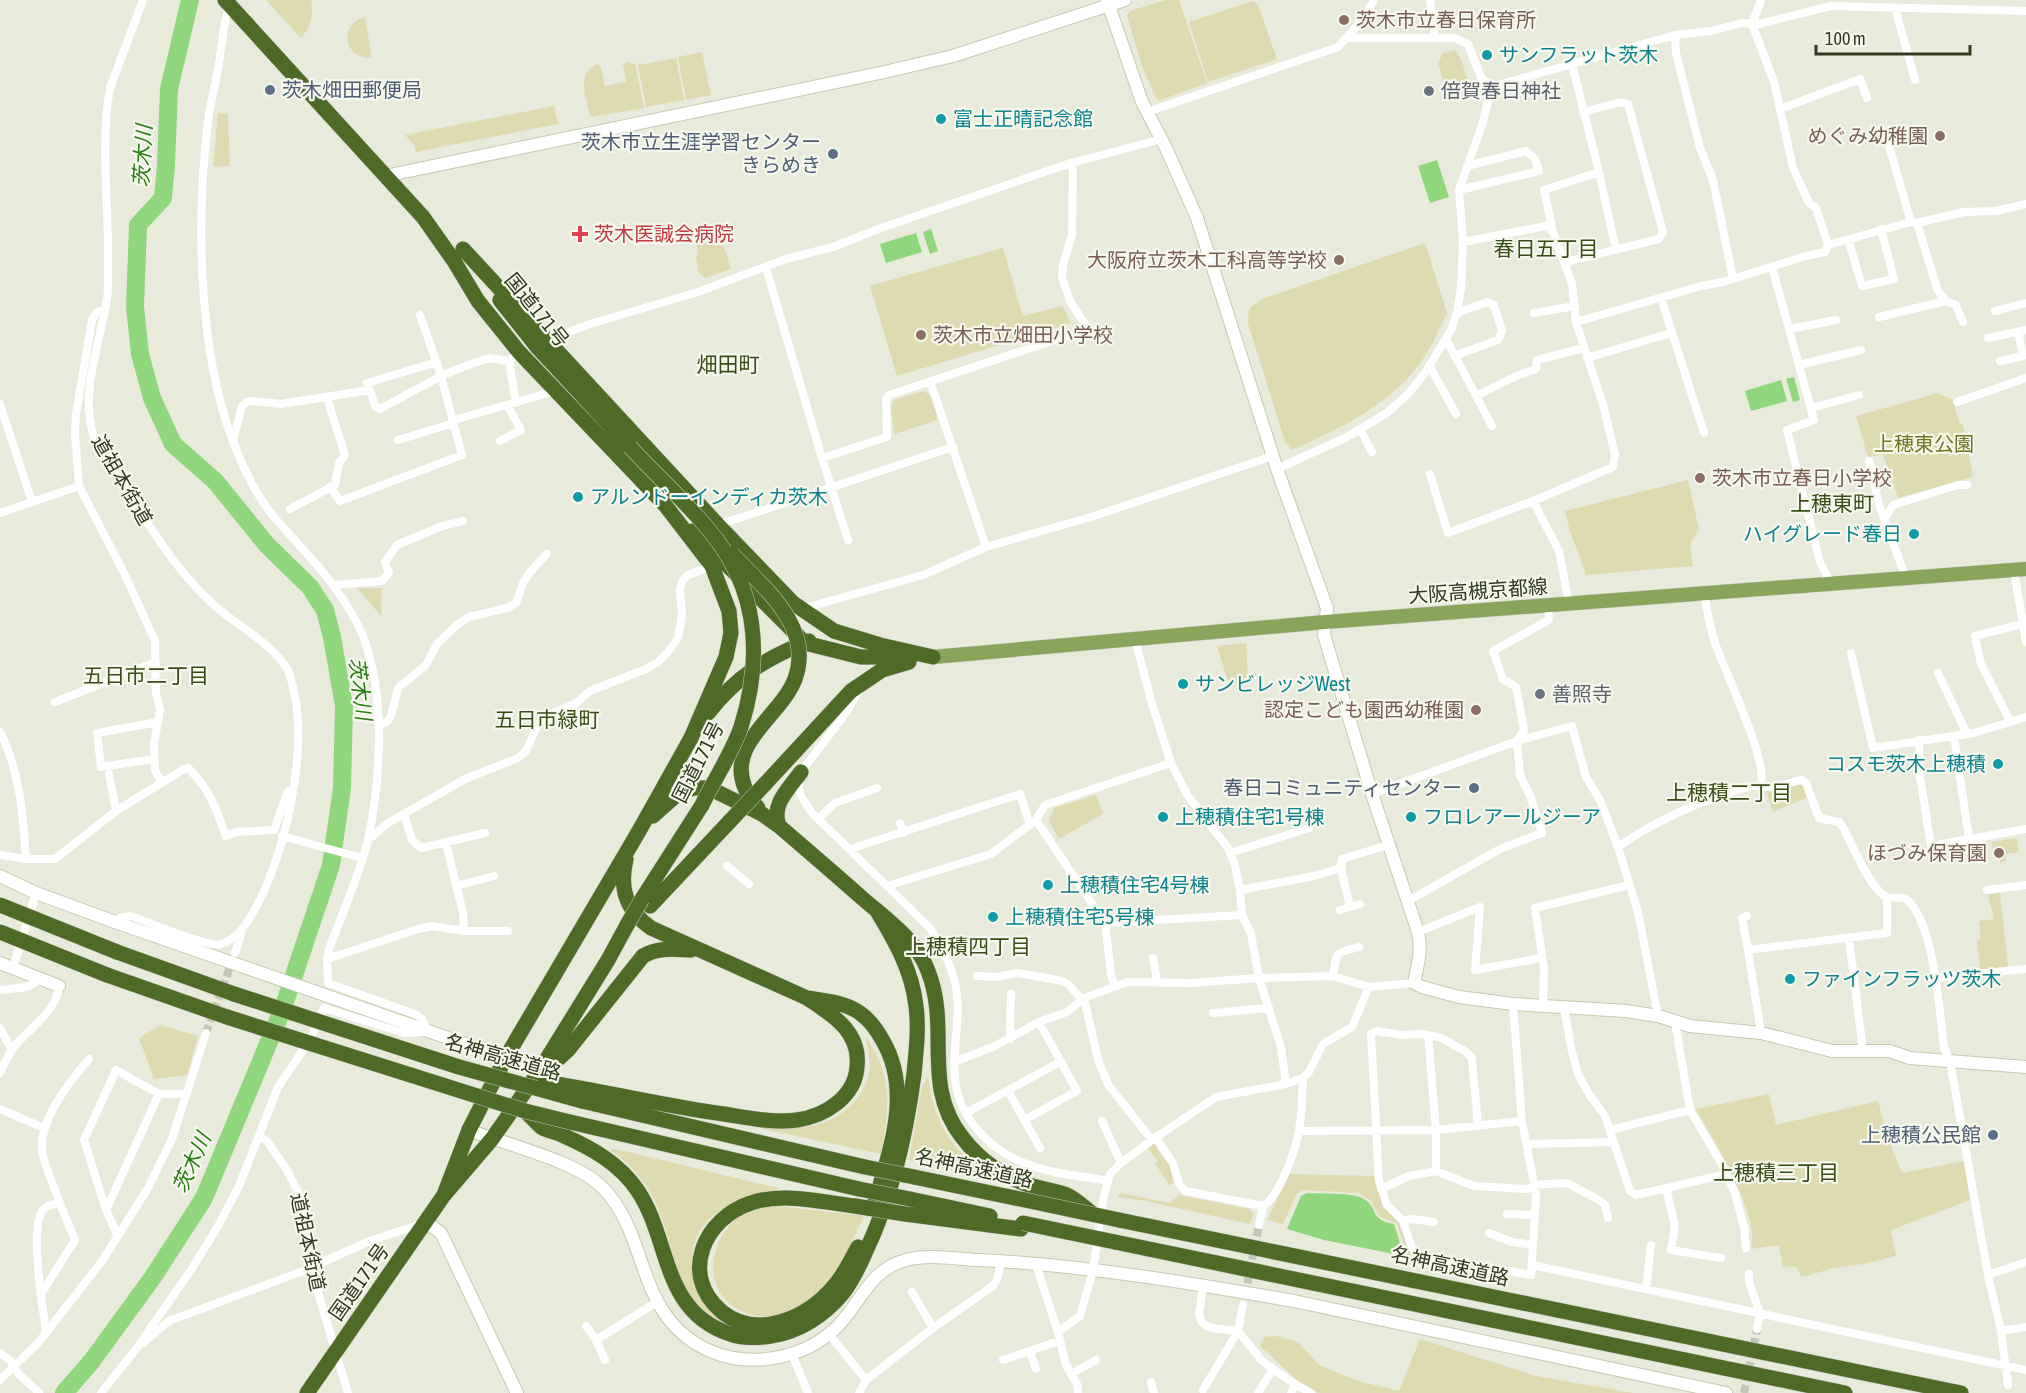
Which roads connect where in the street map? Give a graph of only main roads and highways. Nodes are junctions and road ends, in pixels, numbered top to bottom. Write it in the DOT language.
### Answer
graph roads {
  1 [pos="228,1"];
  2 [pos="423,217"];
  3 [pos="463,249"];
  4 [pos="665,505"];
  5 [pos="714,528"];
  6 [pos="2020,569"];
  7 [pos="834,631"];
  8 [pos="804,643"];
  9 [pos="933,657"];
  10 [pos="691,738"];
  11 [pos="801,772"];
  12 [pos="762,814"];
  13 [pos="779,826"];
  14 [pos="639,831"];
  15 [pos="629,847"];
  16 [pos="646,903"];
  17 [pos="0,905"];
  18 [pos="877,911"];
  19 [pos="0,932"];
  20 [pos="700,950"];
  21 [pos="807,998"];
  22 [pos="540,1070"];
  23 [pos="586,1095"];
  24 [pos="566,1129"];
  25 [pos="1027,1193"];
  26 [pos="444,1195"];
  27 [pos="907,1207"];
  28 [pos="307,1393"];
  29 [pos="1845,1393"];
  30 [pos="1961,1393"];
  1 -- 2 [label="highway, 国道171号"];
  2 -- 3 [label="highway, 国道171号"];
  2 -- 4 [label="highway, 国道171号"];
  3 -- 5 [label="highway"];
  3 -- 5 [label="highway, 国道171号, bridge"];
  4 -- 8 [label="highway"];
  4 -- 10 [label="highway, 国道171号"];
  5 -- 7 [label="highway"];
  5 -- 12 [label="highway, bridge"];
  5 -- 16 [label="highway, 国道171号, bridge"];
  6 -- 9 [label="main road, 大阪高槻京都線"];
  7 -- 8 [label="highway"];
  7 -- 9 [label="highway"];
  8 -- 9 [label="highway"];
  8 -- 10 [label="highway"];
  9 -- 16 [label="highway, bridge"];
  10 -- 14 [label="highway, 国道171号"];
  11 -- 13 [label="highway"];
  12 -- 13 [label="highway"];
  12 -- 14 [label="highway"];
  13 -- 18 [label="highway"];
  14 -- 15 [label="highway, 国道171号"];
  15 -- 20 [label="highway"];
  15 -- 26 [label="highway, 国道171号"];
  16 -- 22 [label="highway, 国道171号, bridge"];
  17 -- 23 [label="highway, 名神高速道路, bridge"];
  18 -- 24 [label="highway"];
  18 -- 25 [label="highway"];
  19 -- 24 [label="highway, bridge"];
  20 -- 21 [label="highway"];
  20 -- 22 [label="highway"];
  21 -- 23 [label="highway"];
  21 -- 27 [label="highway, bridge"];
  22 -- 26 [label="highway, 国道171号"];
  23 -- 25 [label="highway, 名神高速道路, bridge"];
  24 -- 27 [label="highway, bridge"];
  25 -- 30 [label="highway, 名神高速道路, bridge"];
  26 -- 28 [label="highway, 国道171号"];
  27 -- 29 [label="highway, bridge"];
}
